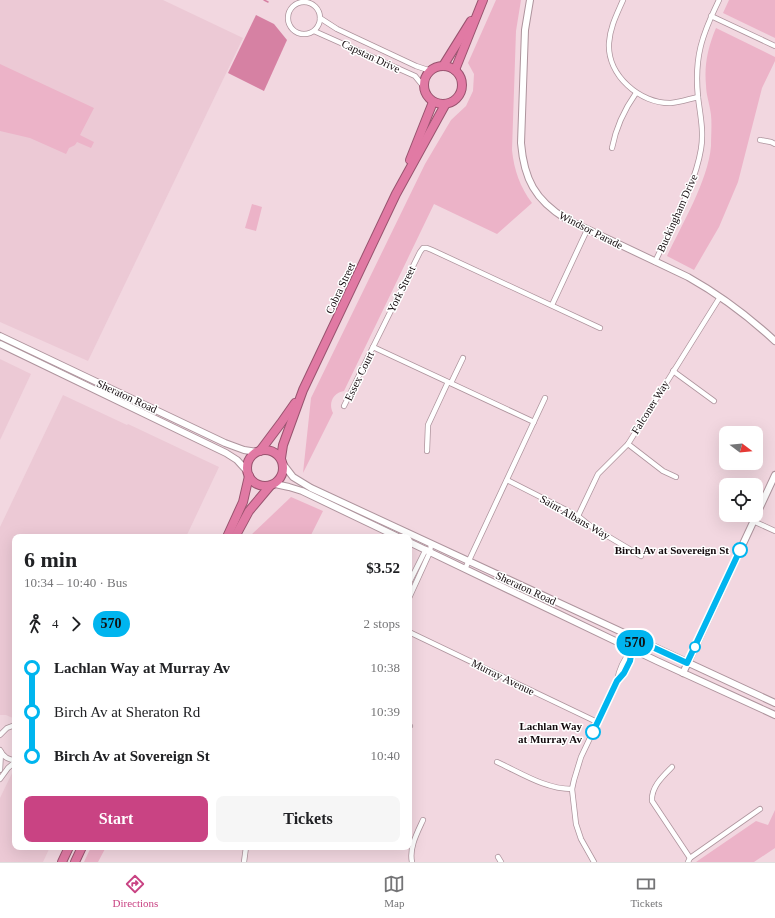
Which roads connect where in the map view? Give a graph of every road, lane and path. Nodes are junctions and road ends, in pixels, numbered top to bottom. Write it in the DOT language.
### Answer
graph roads {
  1 [pos="318,0"];
  2 [pos="530,0"];
  3 [pos="624,0"];
  4 [pos="719,0"];
  5 [pos="305,1"];
  6 [pos="482,2"];
  7 [pos="315,6"];
  8 [pos="711,16"];
  9 [pos="320,18"];
  10 [pos="314,31"];
  11 [pos="775,46"];
  12 [pos="443,66"];
  13 [pos="455,70"];
  14 [pos="431,71"];
  15 [pos="424,87"];
  16 [pos="636,93"];
  17 [pos="698,97"];
  18 [pos="433,102"];
  19 [pos="445,105"];
  20 [pos="760,140"];
  21 [pos="775,144"];
  22 [pos="612,148"];
  23 [pos="396,194"];
  24 [pos="587,230"];
  25 [pos="655,262"];
  26 [pos="720,297"];
  27 [pos="552,305"];
  28 [pos="600,328"];
  29 [pos="0,336"];
  30 [pos="775,341"];
  31 [pos="0,344"];
  32 [pos="373,347"];
  33 [pos="463,358"];
  34 [pos="673,370"];
  35 [pos="450,383"];
  36 [pos="303,390"];
  37 [pos="545,398"];
  38 [pos="714,401"];
  39 [pos="344,406"];
  40 [pos="170,417"];
  41 [pos="534,422"];
  42 [pos="168,424"];
  43 [pos="628,444"];
  44 [pos="258,451"];
  45 [pos="427,451"];
  46 [pos="282,461"];
  47 [pos="248,473"];
  48 [pos="775,474"];
  49 [pos="676,477"];
  50 [pos="507,480"];
  51 [pos="272,485"];
  52 [pos="763,500"];
  53 [pos="578,516"];
  54 [pos="753,522"];
  55 [pos="755,522"];
  56 [pos="775,531"];
  57 [pos="228,534"];
  58 [pos="237,534"];
  59 [pos="392,534"];
  60 [pos="410,534"];
  61 [pos="412,535"];
  62 [pos="412,543"];
  63 [pos="431,544"];
  64 [pos="428,551"];
  65 [pos="641,556"];
  66 [pos="468,561"];
  67 [pos="465,569"];
  68 [pos="412,578"];
  69 [pos="412,591"];
  70 [pos="412,633"];
  71 [pos="637,640"];
  72 [pos="632,649"];
  73 [pos="687,663"];
  74 [pos="683,673"];
  75 [pos="775,703"];
  76 [pos="775,715"];
  77 [pos="598,722"];
  78 [pos="0,726"];
  79 [pos="12,726"];
  80 [pos="7,728"];
  81 [pos="0,735"];
  82 [pos="0,751"];
  83 [pos="12,760"];
  84 [pos="497,762"];
  85 [pos="12,764"];
  86 [pos="672,767"];
  87 [pos="0,770"];
  88 [pos="0,779"];
  89 [pos="572,789"];
  90 [pos="760,809"];
  91 [pos="423,820"];
  92 [pos="412,849"];
  93 [pos="68,850"];
  94 [pos="81,850"];
  95 [pos="246,850"];
  96 [pos="412,850"];
  97 [pos="498,857"];
  98 [pos="689,860"];
  99 [pos="62,862"];
  100 [pos="75,862"];
  101 [pos="244,862"];
  102 [pos="412,862"];
  103 [pos="501,862"];
  104 [pos="594,862"];
  1 -- 7 [label="street"];
  2 -- 24 [label="street, Windsor Parade"];
  3 -- 16 [label="street"];
  4 -- 8 [label="street, Buckingham Drive"];
  5 -- 7 [label="street"];
  5 -- 10 [label="street"];
  6 -- 12 [label="highway"];
  6 -- 13 [label="highway"];
  7 -- 9 [label="street"];
  8 -- 11 [label="street"];
  8 -- 17 [label="street, Buckingham Drive"];
  9 -- 10 [label="street"];
  9 -- 14 [label="street, Capstan Drive"];
  10 -- 15 [label="street, Capstan Drive"];
  12 -- 13 [label="highway"];
  12 -- 14 [label="highway"];
  13 -- 19 [label="highway"];
  14 -- 15 [label="highway"];
  15 -- 18 [label="highway"];
  16 -- 17 [label="street"];
  16 -- 22 [label="street"];
  17 -- 25 [label="street, Buckingham Drive"];
  18 -- 19 [label="highway"];
  18 -- 23 [label="highway, Cobra Street"];
  19 -- 23 [label="highway, Cobra Street"];
  20 -- 21 [label="street"];
  23 -- 36 [label="highway, Cobra Street"];
  24 -- 25 [label="street, Windsor Parade"];
  24 -- 27 [label="street"];
  25 -- 26 [label="street, Windsor Parade"];
  26 -- 30 [label="street, Windsor Parade"];
  26 -- 34 [label="street, Falconer Way"];
  27 -- 28 [label="street, York Street"];
  27 -- 32 [label="street, York Street"];
  29 -- 40 [label="street, Sheraton Road"];
  31 -- 42 [label="street, Sheraton Road"];
  32 -- 35 [label="street"];
  32 -- 39 [label="street, Essex Court"];
  33 -- 35 [label="street"];
  34 -- 38 [label="street"];
  34 -- 43 [label="street, Falconer Way"];
  35 -- 41 [label="street"];
  35 -- 45 [label="street"];
  36 -- 44 [label="highway, Cobra Street"];
  36 -- 46 [label="highway, Cobra Street"];
  37 -- 41 [label="street"];
  40 -- 42 [label="street"];
  40 -- 44 [label="street, Sheraton Road"];
  41 -- 50 [label="street"];
  42 -- 47 [label="street, Sheraton Road"];
  43 -- 49 [label="street"];
  43 -- 53 [label="street, Falconer Way"];
  44 -- 46 [label="highway"];
  44 -- 47 [label="highway"];
  46 -- 51 [label="highway"];
  46 -- 60 [label="street, Sheraton Road"];
  47 -- 51 [label="highway"];
  47 -- 57 [label="highway"];
  48 -- 52 [label="street"];
  50 -- 53 [label="street, Saint Albans Way"];
  50 -- 66 [label="street"];
  51 -- 58 [label="highway"];
  51 -- 59 [label="street"];
  53 -- 65 [label="street, Saint Albans Way"];
  54 -- 73 [label="street"];
  55 -- 56 [label="street"];
  61 -- 63 [label="street, Sheraton Road"];
  62 -- 64 [label="street, Sheraton Road"];
  63 -- 64 [label="street"];
  63 -- 66 [label="street, Sheraton Road"];
  64 -- 67 [label="street, Sheraton Road"];
  64 -- 68 [label="street"];
  64 -- 69 [label="street"];
  66 -- 67 [label="street"];
  66 -- 71 [label="street, Sheraton Road"];
  67 -- 72 [label="street, Sheraton Road"];
  70 -- 77 [label="street, Murray Avenue"];
  71 -- 72 [label="street"];
  71 -- 73 [label="street, Sheraton Road"];
  72 -- 74 [label="street, Sheraton Road"];
  72 -- 77 [label="street"];
  73 -- 74 [label="street"];
  73 -- 75 [label="street, Sheraton Road"];
  74 -- 76 [label="street, Sheraton Road"];
  77 -- 89 [label="street"];
  78 -- 80 [label="street"];
  79 -- 80 [label="street"];
  80 -- 81 [label="street"];
  82 -- 83 [label="street"];
  82 -- 87 [label="street"];
  84 -- 89 [label="street"];
  85 -- 88 [label="street"];
  86 -- 98 [label="street"];
  89 -- 104 [label="street"];
  90 -- 98 [label="street"];
  91 -- 92 [label="street"];
  93 -- 99 [label="highway"];
  94 -- 100 [label="highway"];
  95 -- 101 [label="street"];
  96 -- 102 [label="street"];
  97 -- 103 [label="street"];
}
